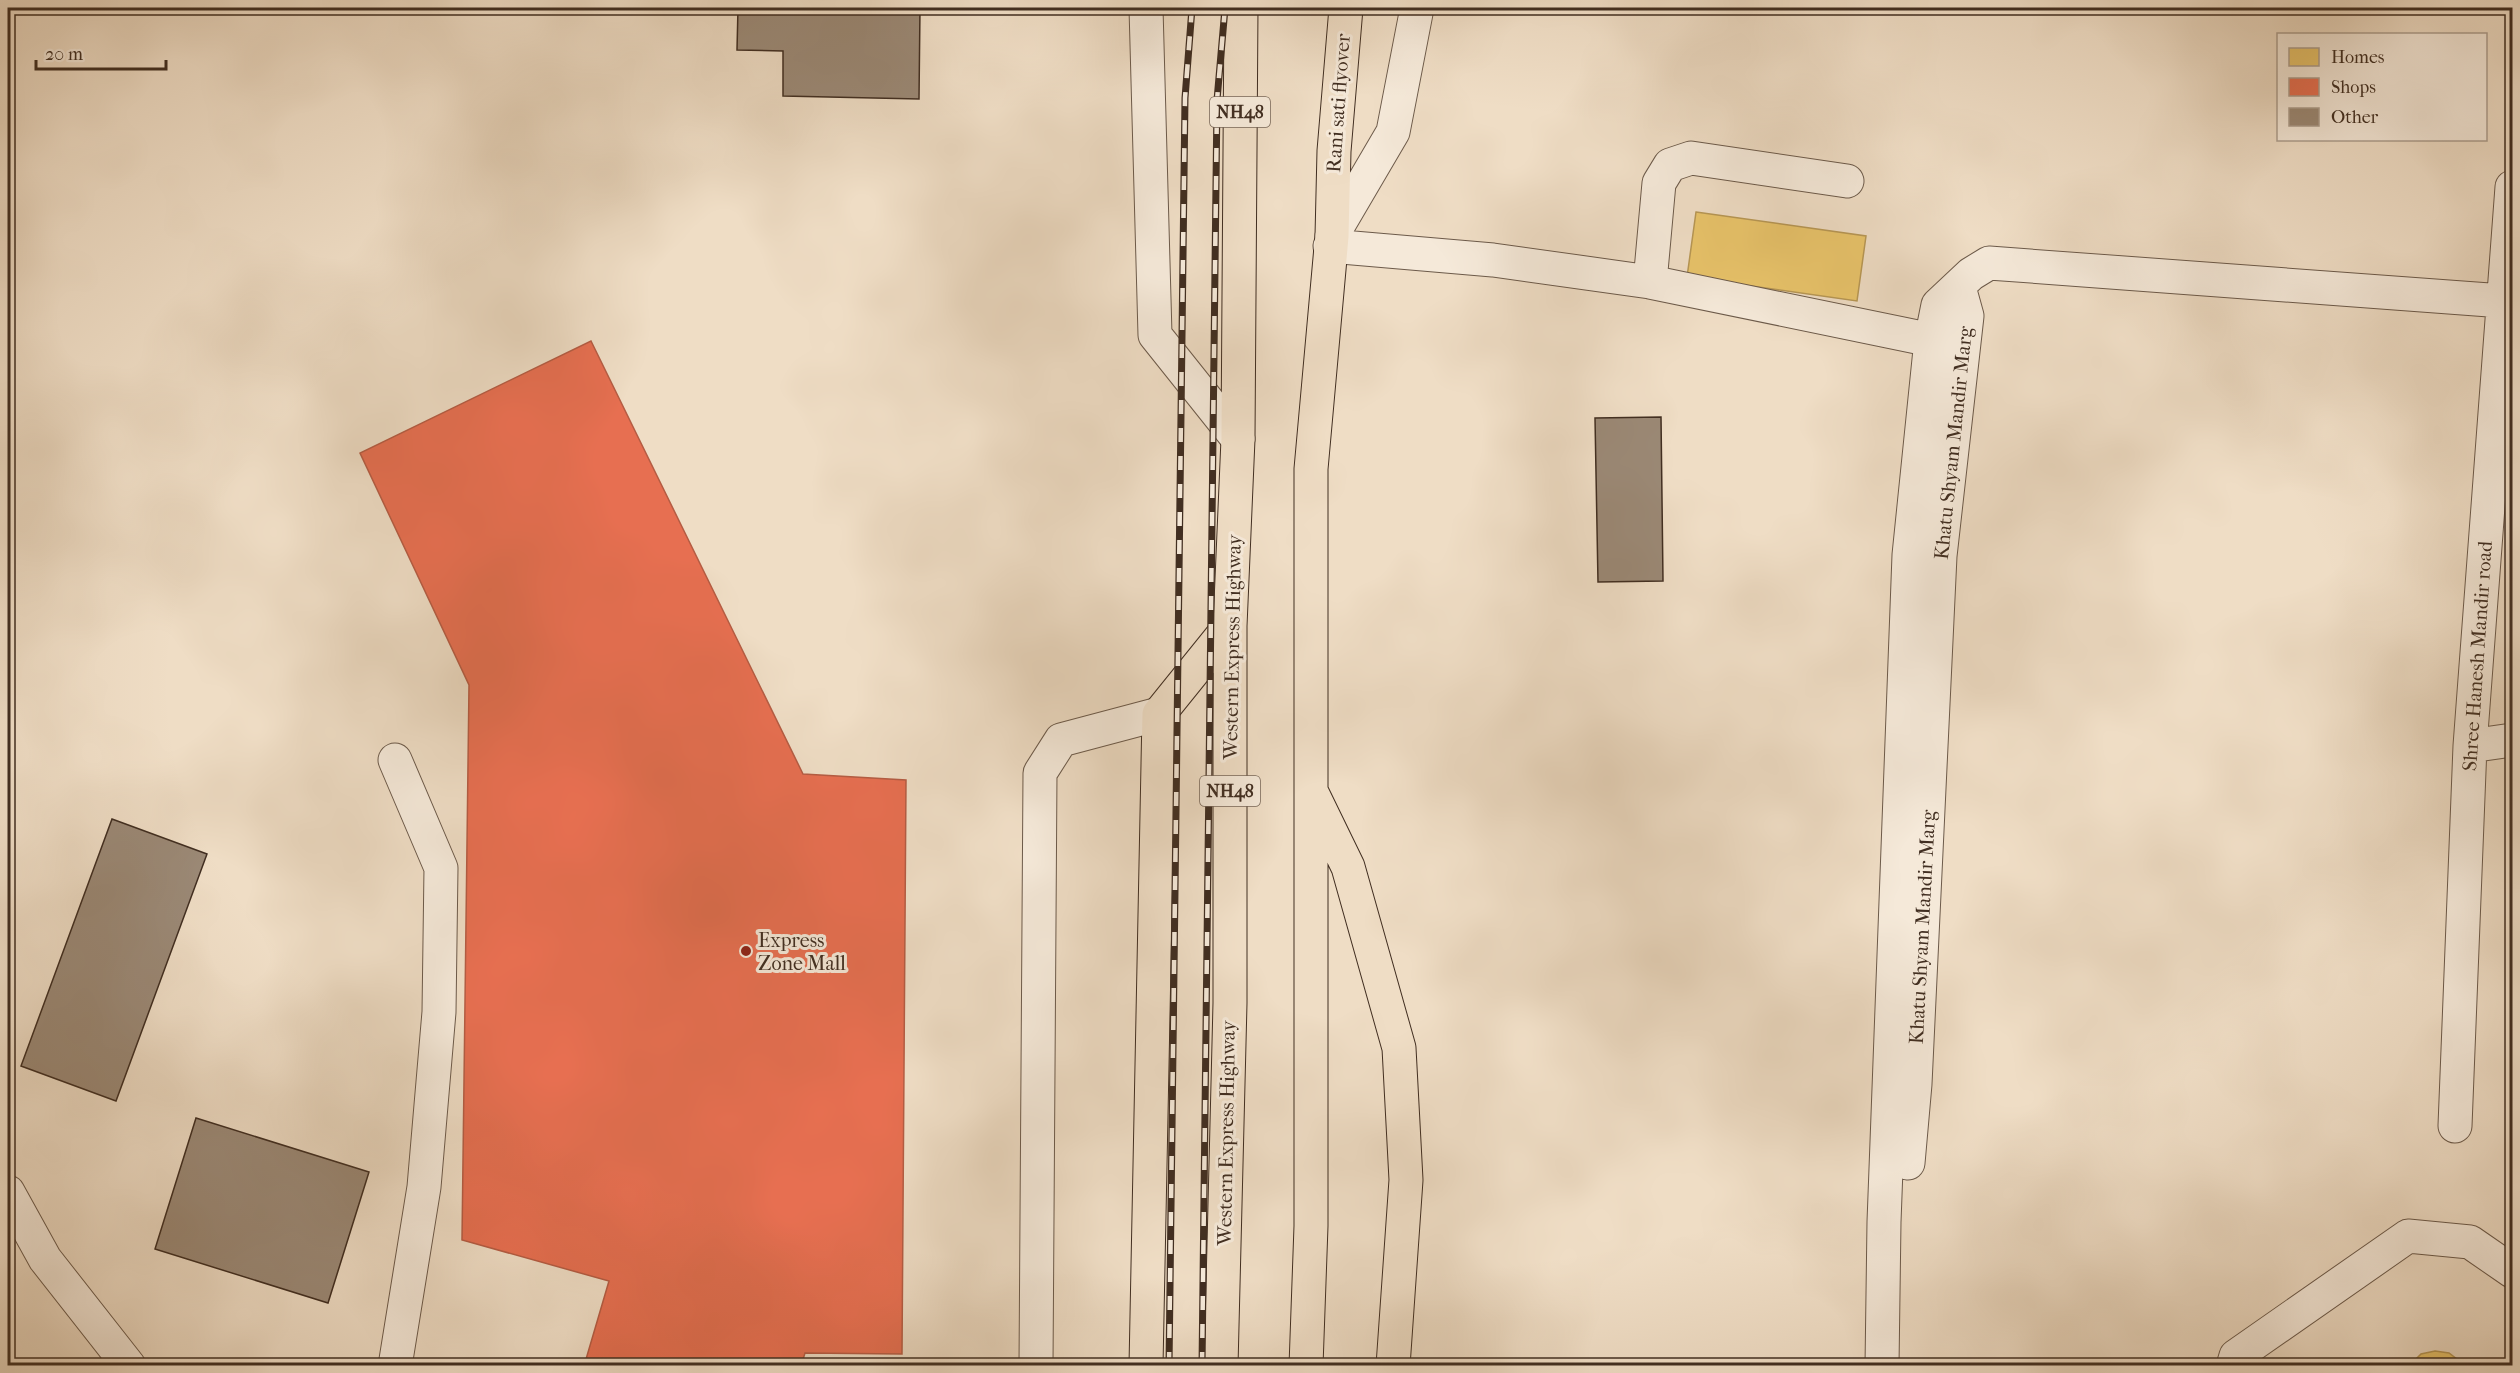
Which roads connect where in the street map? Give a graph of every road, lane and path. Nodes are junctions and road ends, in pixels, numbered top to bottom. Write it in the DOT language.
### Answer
graph roads {
  1 [pos="1146,8"];
  2 [pos="1241,8"];
  3 [pos="1346,8"];
  4 [pos="1417,8"];
  5 [pos="1847,181"];
  6 [pos="2512,187"];
  7 [pos="1331,241"];
  8 [pos="1650,282"];
  9 [pos="1959,286"];
  10 [pos="2503,301"];
  11 [pos="1931,340"];
  12 [pos="1964,346"];
  13 [pos="1238,440"];
  14 [pos="1924,555"];
  15 [pos="1230,626"];
  16 [pos="1159,714"];
  17 [pos="2512,740"];
  18 [pos="2470,746"];
  19 [pos="396,760"];
  20 [pos="1309,787"];
  21 [pos="2455,1126"];
  22 [pos="8,1192"];
  23 [pos="1895,1223"];
  24 [pos="2512,1271"];
  25 [pos="129,1365"];
  26 [pos="395,1365"];
  27 [pos="1036,1365"];
  28 [pos="1146,1365"];
  29 [pos="1221,1365"];
  30 [pos="1306,1365"];
  31 [pos="1393,1365"];
  32 [pos="1882,1365"];
  33 [pos="1905,1365"];
  34 [pos="2233,1365"];
  1 -- 13 [label="street"];
  2 -- 13 [label="highway, Western Express Highway / NH48"];
  3 -- 7 [label="highway, Rani sati flyover"];
  4 -- 7 [label="street"];
  5 -- 8 [label="street"];
  6 -- 10 [label="street, Shree Hanesh Mandir road"];
  7 -- 8 [label="street"];
  7 -- 20 [label="highway, Rani sati flyover"];
  8 -- 11 [label="street"];
  9 -- 10 [label="street"];
  9 -- 11 [label="street, Khatu Shyam Mandir Marg"];
  9 -- 12 [label="street, Khatu Shyam Mandir Marg"];
  10 -- 18 [label="street, Shree Hanesh Mandir road"];
  11 -- 12 [label="street"];
  11 -- 14 [label="street, Khatu Shyam Mandir Marg"];
  12 -- 14 [label="street, Khatu Shyam Mandir Marg"];
  13 -- 15 [label="highway, Western Express Highway / NH48"];
  14 -- 23 [label="street, Khatu Shyam Mandir Marg"];
  15 -- 16 [label="highway"];
  15 -- 29 [label="highway, Western Express Highway / NH48"];
  16 -- 27 [label="street"];
  16 -- 28 [label="highway"];
  17 -- 18 [label="street"];
  18 -- 21 [label="street, Shree Hanesh Mandir road"];
  19 -- 26 [label="street"];
  20 -- 30 [label="highway"];
  20 -- 31 [label="highway"];
  22 -- 25 [label="street"];
  23 -- 32 [label="street, Khatu Shyam Mandir Marg"];
  23 -- 33 [label="street, Khatu Shyam Mandir Marg"];
  24 -- 34 [label="street"];
}
